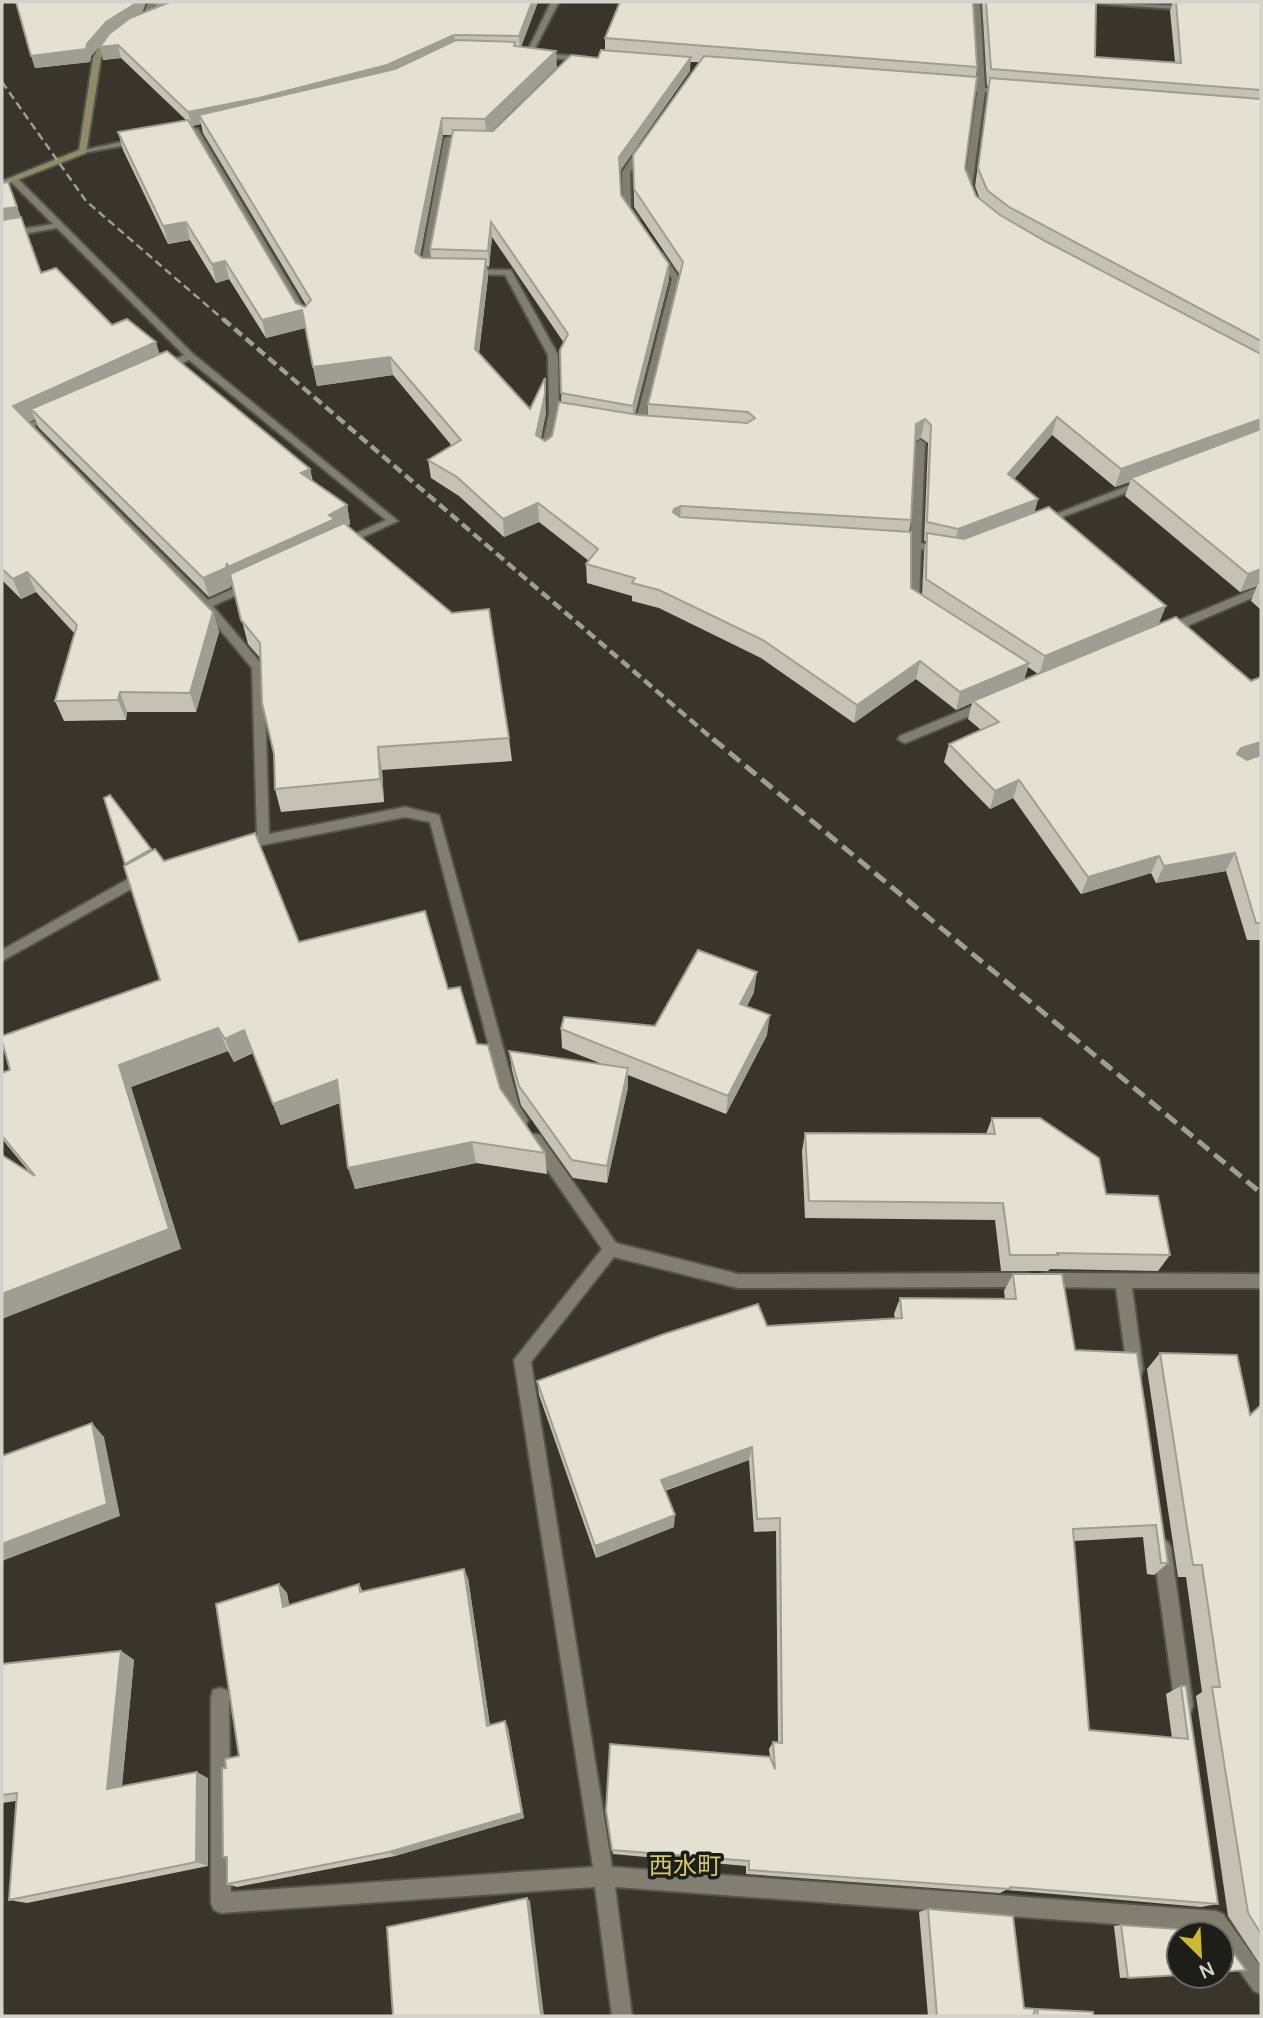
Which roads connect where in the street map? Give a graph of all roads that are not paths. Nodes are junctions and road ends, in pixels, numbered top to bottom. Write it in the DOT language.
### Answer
graph roads {
  1 [pos="152,2"];
  2 [pos="555,2"];
  3 [pos="976,2"];
  4 [pos="1100,2"];
  5 [pos="1194,8"];
  6 [pos="158,13"];
  7 [pos="147,17"];
  8 [pos="137,23"];
  9 [pos="118,35"];
  10 [pos="516,54"];
  11 [pos="528,54"];
  12 [pos="575,58"];
  13 [pos="589,59"];
  14 [pos="565,68"];
  15 [pos="954,88"];
  16 [pos="981,90"];
  17 [pos="1021,93"];
  18 [pos="207,127"];
  19 [pos="194,129"];
  20 [pos="181,132"];
  21 [pos="144,139"];
  22 [pos="475,141"];
  23 [pos="648,141"];
  24 [pos="83,150"];
  25 [pos="15,181"];
  26 [pos="2,184"];
  27 [pos="977,210"];
  28 [pos="59,225"];
  29 [pos="641,229"];
  30 [pos="2,235"];
  31 [pos="655,249"];
  32 [pos="438,270"];
  33 [pos="452,271"];
  34 [pos="307,320"];
  35 [pos="190,356"];
  36 [pos="554,413"];
  37 [pos="566,415"];
  38 [pos="627,425"];
  39 [pos="639,428"];
  40 [pos="653,429"];
  41 [pos="920,443"];
  42 [pos="545,454"];
  43 [pos="1159,477"];
  44 [pos="1031,525"];
  45 [pos="874,542"];
  46 [pos="916,545"];
  47 [pos="955,554"];
  48 [pos="1261,590"];
  49 [pos="206,605"];
  50 [pos="936,616"];
  51 [pos="1149,637"];
  52 [pos="1001,699"];
  53 [pos="904,739"];
  54 [pos="263,839"];
  55 [pos="223,848"];
  56 [pos="158,867"];
  57 [pos="2,956"];
  58 [pos="611,1249"];
  59 [pos="1122,1280"];
  60 [pos="1261,1280"];
  61 [pos="1138,1389"];
  62 [pos="1158,1526"];
  63 [pos="220,1698"];
  64 [pos="1186,1717"];
  65 [pos="604,1876"];
  66 [pos="1261,1984"];
  67 [pos="622,2016"];
  1 -- 7 [label="street"];
  2 -- 11 [label="street"];
  3 -- 16 [label="street"];
  4 -- 5 [label="street"];
  6 -- 7 [label="main road"];
  7 -- 8 [label="main road"];
  9 -- 24 [label="main road"];
  10 -- 11 [label="street"];
  11 -- 12 [label="street"];
  12 -- 13 [label="street"];
  12 -- 14 [label="street"];
  15 -- 16 [label="street"];
  16 -- 17 [label="street"];
  16 -- 27 [label="street"];
  18 -- 19 [label="street"];
  19 -- 20 [label="street"];
  19 -- 34 [label="street"];
  21 -- 24 [label="street"];
  22 -- 32 [label="street"];
  23 -- 29 [label="street"];
  24 -- 25 [label="main road"];
  25 -- 26 [label="main road"];
  25 -- 28 [label="street"];
  28 -- 30 [label="street"];
  28 -- 35 [label="street"];
  31 -- 39 [label="street"];
  33 -- 36 [label="street"];
  35 -- 49 [label="street"];
  35 -- 49 [label="street"];
  36 -- 37 [label="street"];
  36 -- 42 [label="street"];
  38 -- 39 [label="street"];
  39 -- 40 [label="street"];
  41 -- 46 [label="street"];
  43 -- 44 [label="street"];
  45 -- 46 [label="street"];
  46 -- 47 [label="street"];
  46 -- 50 [label="street"];
  48 -- 51 [label="street"];
  49 -- 54 [label="street"];
  52 -- 53 [label="street"];
  54 -- 55 [label="street"];
  54 -- 58 [label="street"];
  56 -- 57 [label="street"];
  58 -- 59 [label="street"];
  58 -- 65 [label="street"];
  59 -- 60 [label="street"];
  59 -- 61 [label="street"];
  62 -- 64 [label="street"];
  63 -- 65 [label="street"];
  65 -- 66 [label="street"];
  65 -- 67 [label="street"];
}
